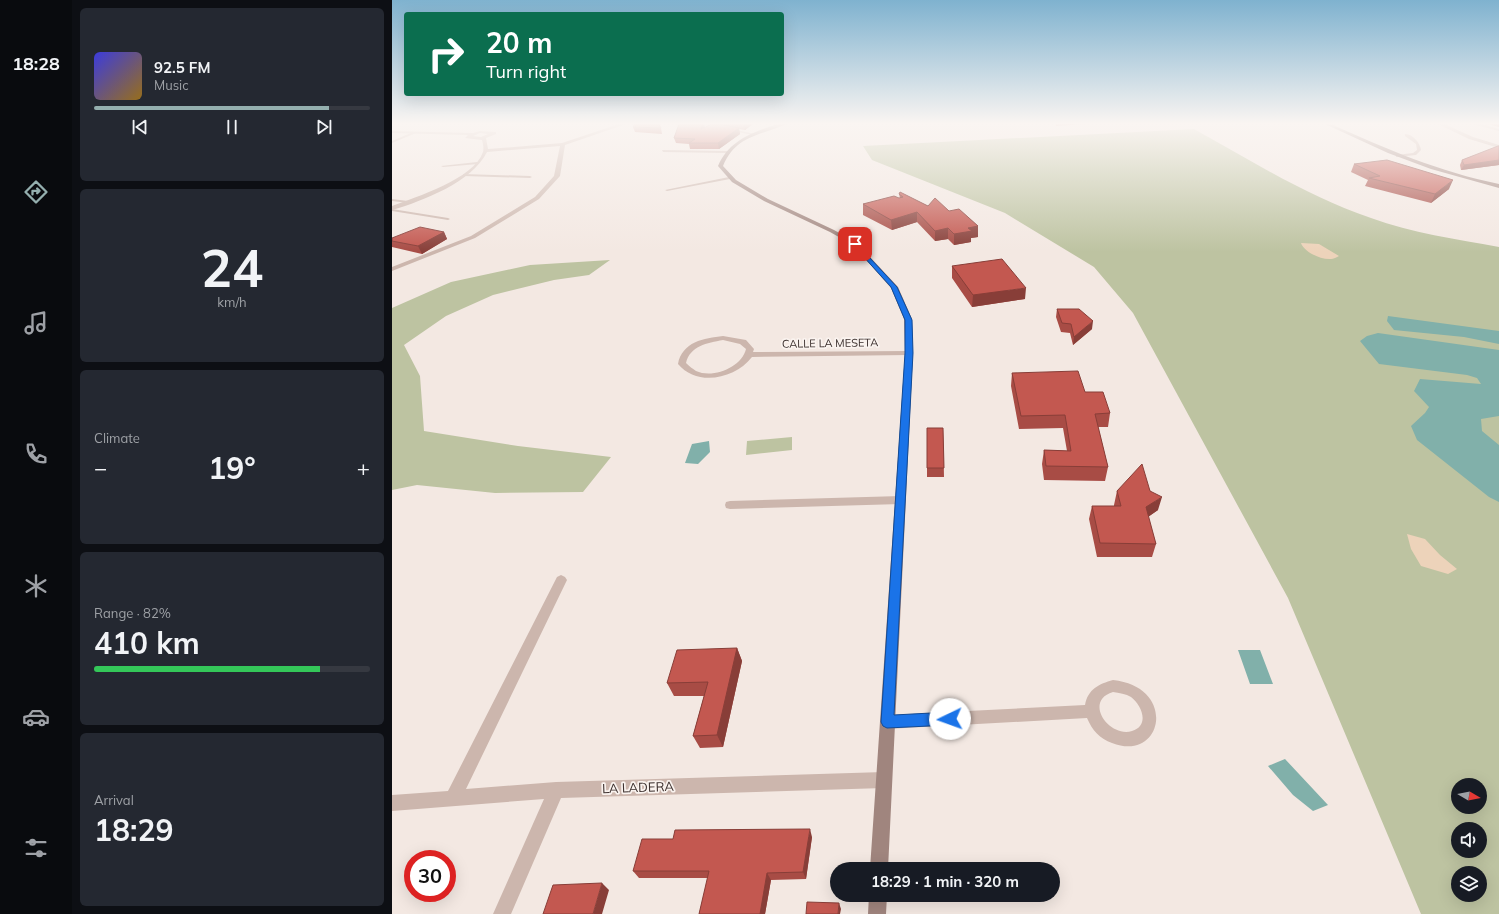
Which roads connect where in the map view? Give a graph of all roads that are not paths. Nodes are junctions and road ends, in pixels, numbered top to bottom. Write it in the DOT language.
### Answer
graph roads {
  1 [pos="473,167"];
  2 [pos="559,167"];
  3 [pos="720,167"];
  4 [pos="1426,167"];
  5 [pos="464,175"];
  6 [pos="530,177"];
  7 [pos="729,178"];
  8 [pos="1499,186"];
  9 [pos="666,190"];
  10 [pos="392,200"];
  11 [pos="408,202"];
  12 [pos="392,209"];
  13 [pos="448,219"];
  14 [pos="392,269"];
  15 [pos="909,353"];
  16 [pos="751,355"];
  17 [pos="901,500"];
  18 [pos="730,505"];
  19 [pos="561,580"];
  20 [pos="1092,712"];
  21 [pos="887,722"];
  22 [pos="884,780"];
  23 [pos="556,790"];
  24 [pos="453,798"];
  25 [pos="392,803"];
  26 [pos="879,862"];
  27 [pos="878,902"];
  28 [pos="502,914"];
  29 [pos="877,914"];
  1 -- 5 [label="street"];
  2 -- 14 [label="street"];
  3 -- 7 [label="street"];
  4 -- 8 [label="street"];
  5 -- 6 [label="lane"];
  5 -- 11 [label="street"];
  7 -- 9 [label="lane"];
  7 -- 15 [label="street"];
  10 -- 11 [label="lane"];
  11 -- 12 [label="street"];
  12 -- 13 [label="lane"];
  15 -- 16 [label="street, CALLE LA MESETA"];
  15 -- 17 [label="street"];
  16 -- 16 [label="street"];
  17 -- 18 [label="street"];
  17 -- 21 [label="street"];
  19 -- 24 [label="street"];
  20 -- 21 [label="street"];
  21 -- 22 [label="street"];
  22 -- 23 [label="street, LA LADERA"];
  22 -- 26 [label="street"];
  23 -- 24 [label="street, LA LADERA"];
  23 -- 28 [label="street"];
  24 -- 25 [label="street, LA LADERA"];
  27 -- 29 [label="street"];
}
